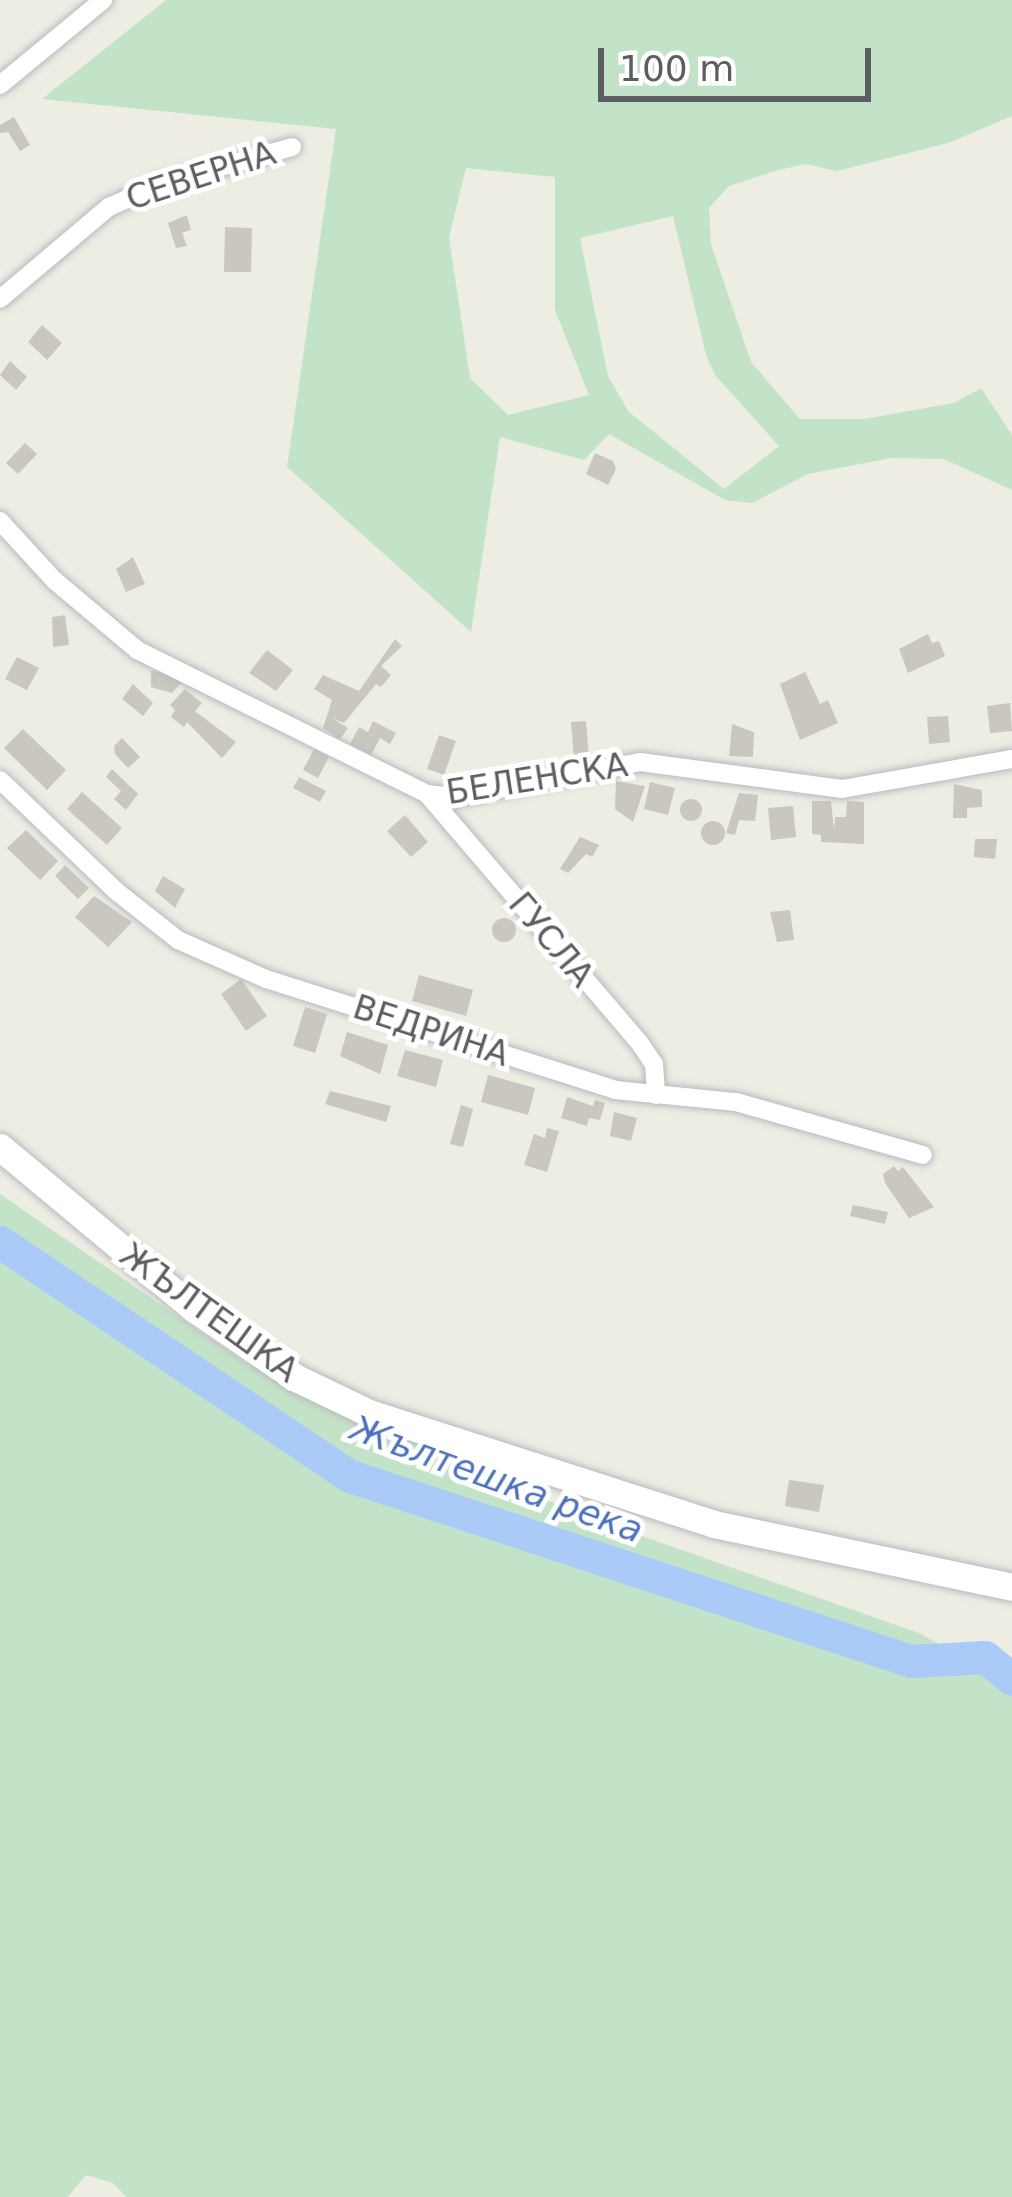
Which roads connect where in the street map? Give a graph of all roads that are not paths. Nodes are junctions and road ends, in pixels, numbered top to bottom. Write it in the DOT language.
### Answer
graph roads {
  1 [pos="103,0"];
  2 [pos="0,85"];
  3 [pos="292,147"];
  4 [pos="0,299"];
  5 [pos="0,521"];
  6 [pos="1012,759"];
  7 [pos="0,780"];
  8 [pos="427,794"];
  9 [pos="656,1094"];
  10 [pos="0,1147"];
  11 [pos="923,1155"];
  12 [pos="1012,1587"];
  1 -- 2 [label="street"];
  3 -- 4 [label="street, СЕВЕРНА"];
  5 -- 8 [label="street, БЕЛЕНСКА"];
  6 -- 8 [label="street, БЕЛЕНСКА"];
  7 -- 9 [label="street, ВЕДРИНА"];
  8 -- 9 [label="street, ГУСЛА"];
  9 -- 11 [label="street, ВЕДРИНА"];
  10 -- 12 [label="main road, ЖЪЛТЕШКА"];
}
